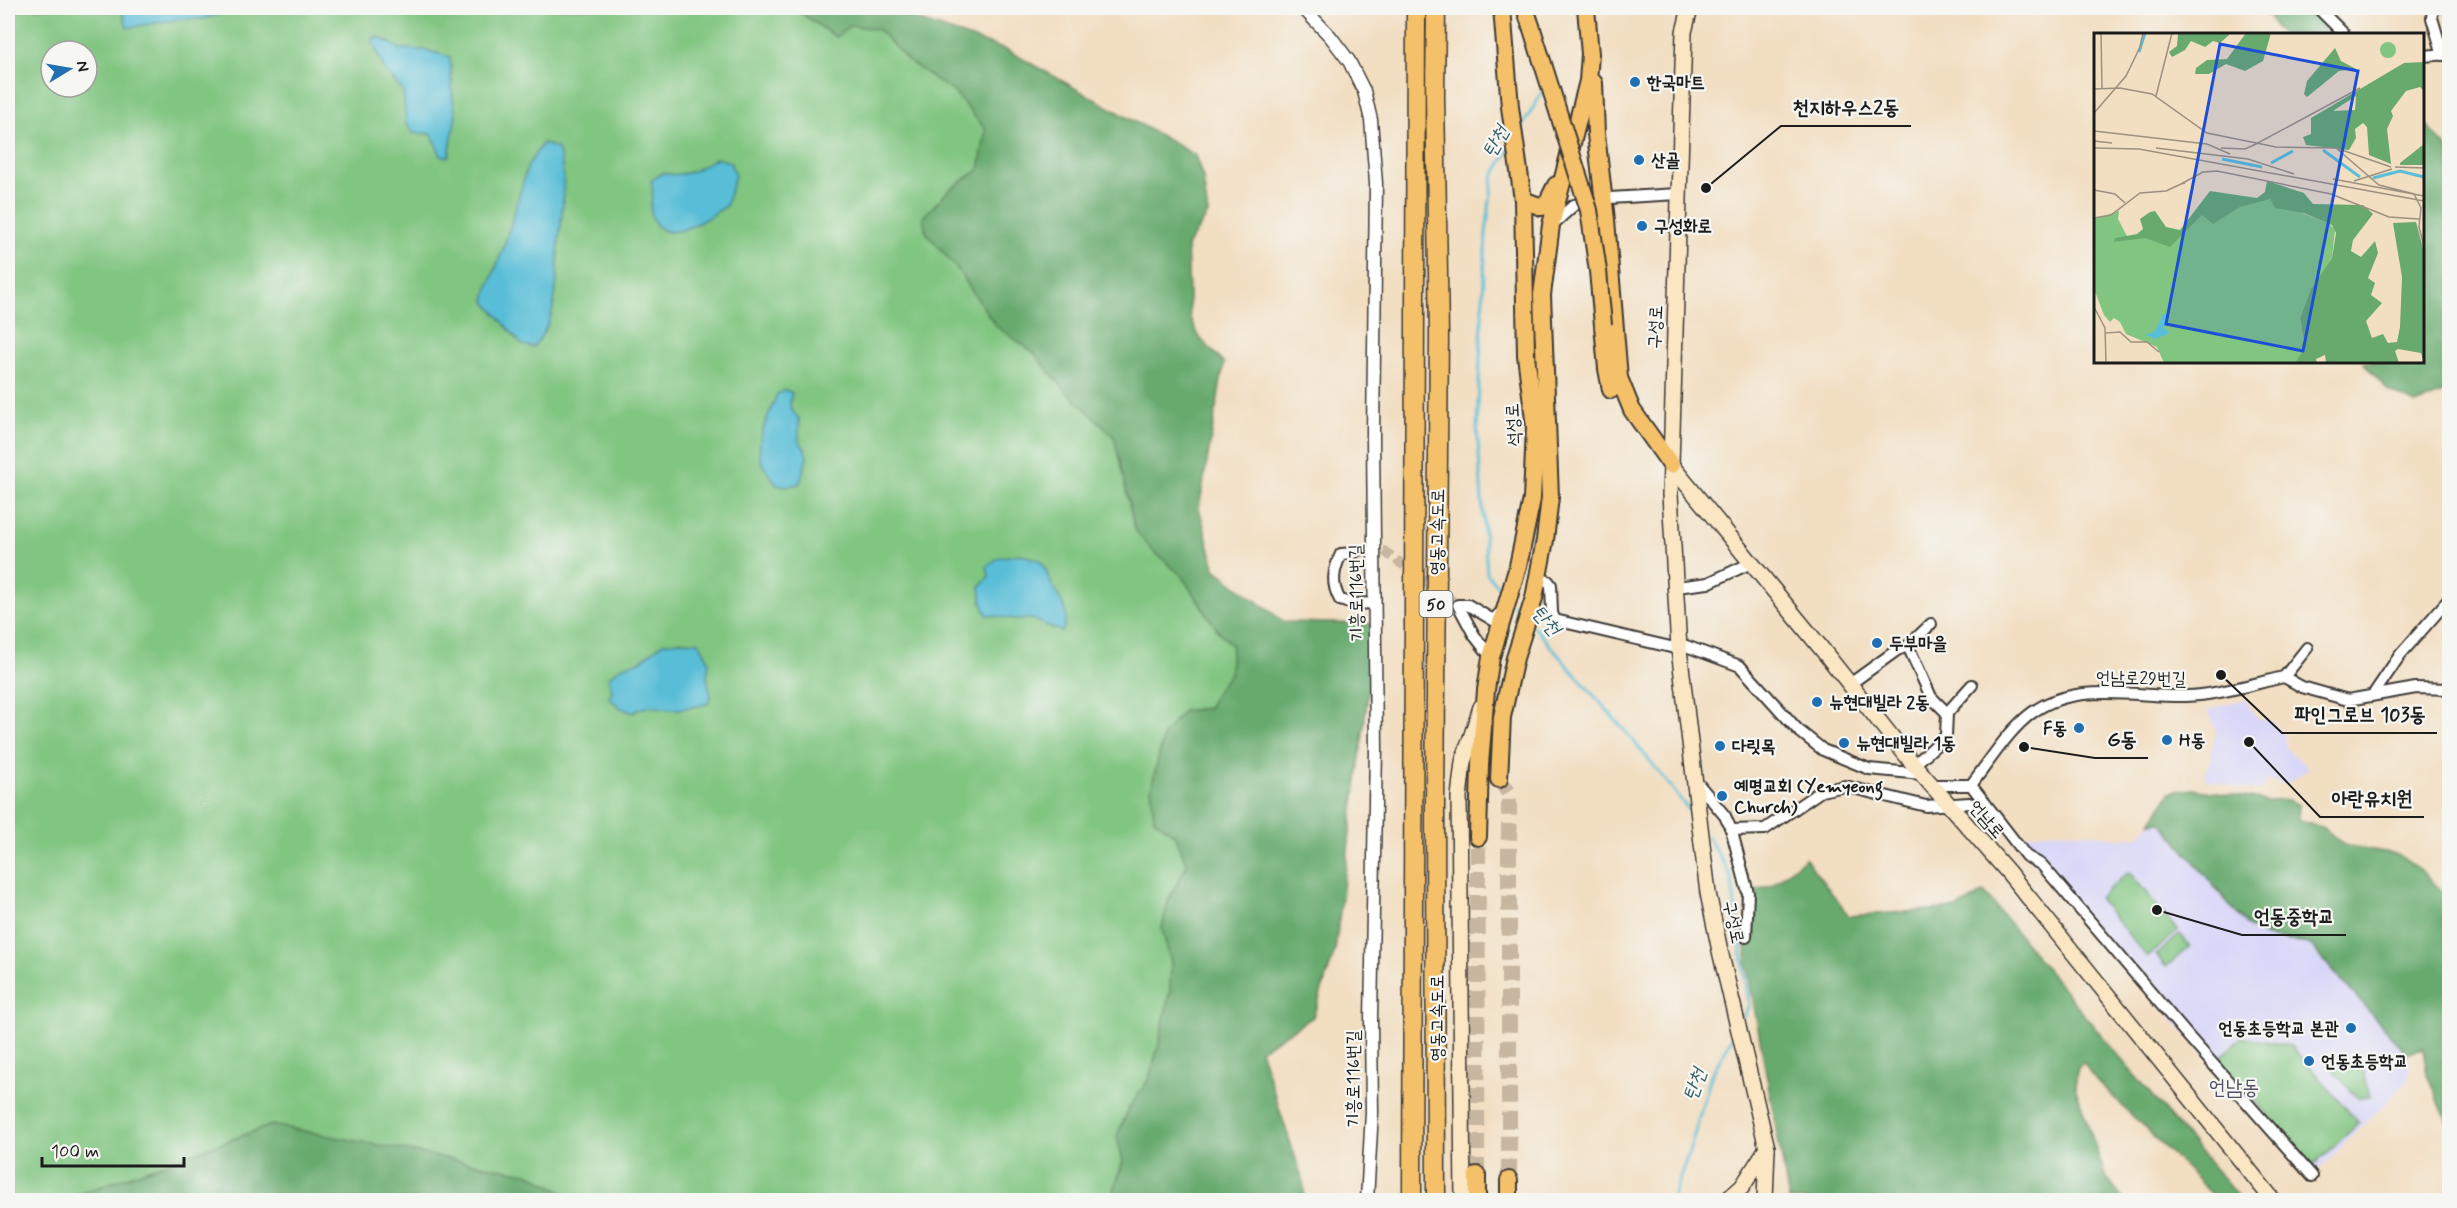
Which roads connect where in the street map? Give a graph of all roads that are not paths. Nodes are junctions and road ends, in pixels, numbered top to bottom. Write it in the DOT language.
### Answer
graph roads {
  1 [pos="1303,8"];
  2 [pos="1416,8"];
  3 [pos="1436,8"];
  4 [pos="1502,8"];
  5 [pos="1525,8"];
  6 [pos="1586,8"];
  7 [pos="1690,8"];
  8 [pos="2318,8"];
  9 [pos="2433,8"];
  10 [pos="2343,33"];
  11 [pos="1590,54"];
  12 [pos="2446,55"];
  13 [pos="2424,56"];
  14 [pos="1567,166"];
  15 [pos="1678,194"];
  16 [pos="1603,199"];
  17 [pos="1523,200"];
  18 [pos="1551,225"];
  19 [pos="1671,465"];
  20 [pos="1354,553"];
  21 [pos="1751,564"];
  22 [pos="1538,579"];
  23 [pos="1676,587"];
  24 [pos="2450,598"];
  25 [pos="1374,603"];
  26 [pos="1499,614"];
  27 [pos="1931,624"];
  28 [pos="1679,646"];
  29 [pos="1908,646"];
  30 [pos="2307,648"];
  31 [pos="1493,650"];
  32 [pos="2284,677"];
  33 [pos="1850,684"];
  34 [pos="1972,685"];
  35 [pos="2450,688"];
  36 [pos="1486,690"];
  37 [pos="2373,695"];
  38 [pos="1947,713"];
  39 [pos="1923,775"];
  40 [pos="1694,778"];
  41 [pos="1499,779"];
  42 [pos="1971,785"];
  43 [pos="1947,803"];
  44 [pos="1994,814"];
  45 [pos="1732,830"];
  46 [pos="1478,837"];
  47 [pos="1746,937"];
  48 [pos="1767,1148"];
  49 [pos="1477,1175"];
  50 [pos="2312,1176"];
  51 [pos="1367,1200"];
  52 [pos="1412,1200"];
  53 [pos="1436,1200"];
  54 [pos="1463,1200"];
  55 [pos="1477,1200"];
  56 [pos="1502,1200"];
  57 [pos="1509,1200"];
  58 [pos="1727,1200"];
  59 [pos="1765,1200"];
  60 [pos="2273,1200"];
  1 -- 25 [label="street, 기흥로116번길"];
  2 -- 52 [label="highway, 영동고속도로 / 50"];
  3 -- 53 [label="highway, 영동고속도로 / 50"];
  4 -- 17 [label="highway, 석성로"];
  5 -- 19 [label="highway, bridge"];
  6 -- 11 [label="highway, 석성로"];
  7 -- 15 [label="main road, 구성로"];
  8 -- 10 [label="street"];
  9 -- 12 [label="street"];
  11 -- 14 [label="highway, 석성로"];
  11 -- 16 [label="highway"];
  12 -- 13 [label="street"];
  14 -- 17 [label="highway"];
  14 -- 18 [label="highway, 석성로"];
  15 -- 16 [label="street"];
  15 -- 19 [label="main road, 구성로"];
  16 -- 18 [label="street"];
  16 -- 19 [label="highway"];
  17 -- 31 [label="highway, 석성로"];
  18 -- 22 [label="highway, 석성로"];
  19 -- 21 [label="main road, 언남로"];
  19 -- 23 [label="main road, 구성로"];
  20 -- 25 [label="street"];
  21 -- 23 [label="street"];
  21 -- 33 [label="main road, 언남로"];
  22 -- 28 [label="street"];
  22 -- 41 [label="highway, 석성로"];
  23 -- 28 [label="main road, 구성로"];
  24 -- 37 [label="street"];
  25 -- 51 [label="street, 기흥로116번길"];
  26 -- 31 [label="street"];
  27 -- 29 [label="street"];
  28 -- 39 [label="street"];
  28 -- 40 [label="main road, 구성로"];
  29 -- 33 [label="street"];
  29 -- 38 [label="street"];
  30 -- 32 [label="street"];
  31 -- 36 [label="highway, 석성로"];
  32 -- 37 [label="street"];
  32 -- 42 [label="street, 언남로29번길"];
  33 -- 39 [label="main road, 언남로"];
  34 -- 38 [label="street"];
  35 -- 37 [label="street"];
  36 -- 46 [label="highway, 석성로"];
  36 -- 54 [label="main road"];
  38 -- 39 [label="street"];
  39 -- 42 [label="street"];
  39 -- 43 [label="main road, 언남로"];
  40 -- 45 [label="street"];
  40 -- 48 [label="main road, 구성로"];
  42 -- 44 [label="street"];
  43 -- 44 [label="street"];
  43 -- 45 [label="street"];
  43 -- 60 [label="main road, 언남로"];
  44 -- 50 [label="street"];
  45 -- 47 [label="street"];
  48 -- 58 [label="main road"];
  48 -- 59 [label="main road, 구성로"];
  49 -- 55 [label="highway"];
  56 -- 57 [label="highway"];
}
